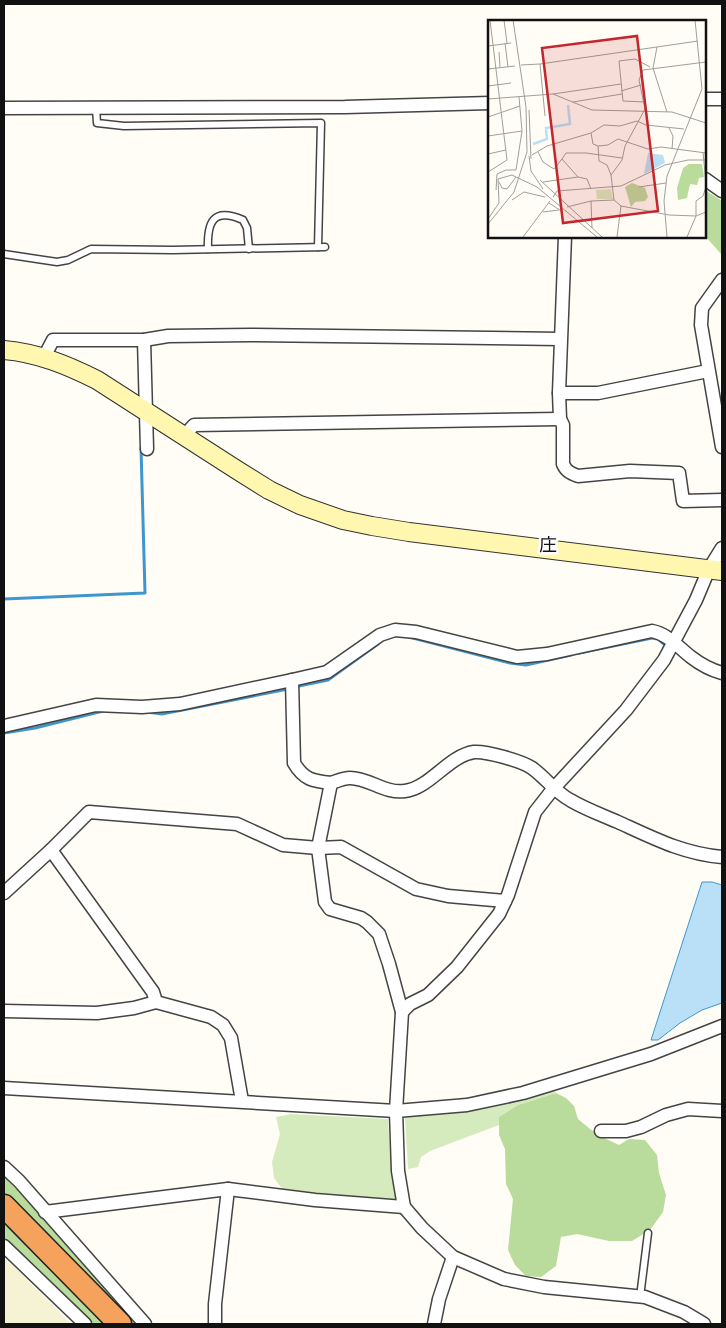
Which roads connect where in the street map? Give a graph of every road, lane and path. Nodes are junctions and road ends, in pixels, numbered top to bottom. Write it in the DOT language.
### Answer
graph roads {
  1 [pos="706,99"];
  2 [pos="722,99"];
  3 [pos="488,103"];
  4 [pos="4,108"];
  5 [pos="96,108"];
  6 [pos="706,180"];
  7 [pos="722,191"];
  8 [pos="565,238"];
  9 [pos="318,247"];
  10 [pos="325,247"];
  11 [pos="208,249"];
  12 [pos="249,249"];
  13 [pos="4,254"];
  14 [pos="722,280"];
  15 [pos="560,339"];
  16 [pos="144,340"];
  17 [pos="4,350"];
  18 [pos="44,357"];
  19 [pos="708,371"];
  20 [pos="559,393"];
  21 [pos="145,411"];
  22 [pos="560,419"];
  23 [pos="184,436"];
  24 [pos="722,447"];
  25 [pos="147,450"];
  26 [pos="722,500"];
  27 [pos="722,548"];
  28 [pos="716,570"];
  29 [pos="673,643"];
  30 [pos="722,673"];
  31 [pos="292,680"];
  32 [pos="4,726"];
  33 [pos="331,783"];
  34 [pos="553,788"];
  35 [pos="318,848"];
  36 [pos="51,850"];
  37 [pos="722,857"];
  38 [pos="4,893"];
  39 [pos="506,901"];
  40 [pos="156,1002"];
  41 [pos="4,1011"];
  42 [pos="402,1012"];
  43 [pos="722,1026"];
  44 [pos="4,1088"];
  45 [pos="242,1102"];
  46 [pos="396,1111"];
  47 [pos="722,1111"];
  48 [pos="601,1131"];
  49 [pos="4,1167"];
  50 [pos="228,1189"];
  51 [pos="4,1206"];
  52 [pos="404,1207"];
  53 [pos="45,1212"];
  54 [pos="4,1215"];
  55 [pos="648,1234"];
  56 [pos="4,1246"];
  57 [pos="453,1257"];
  58 [pos="640,1297"];
  59 [pos="85,1324"];
  60 [pos="111,1324"];
  61 [pos="120,1324"];
  62 [pos="145,1324"];
  63 [pos="215,1324"];
  64 [pos="434,1324"];
  65 [pos="704,1324"];
  1 -- 2 [label="street"];
  3 -- 5 [label="street"];
  4 -- 5 [label="street"];
  5 -- 9 [label="lane"];
  6 -- 7 [label="street"];
  8 -- 15 [label="street"];
  9 -- 10 [label="lane"];
  9 -- 12 [label="lane"];
  11 -- 12 [label="lane"];
  11 -- 12 [label="lane"];
  11 -- 13 [label="lane"];
  14 -- 19 [label="street"];
  15 -- 16 [label="street"];
  15 -- 20 [label="street"];
  16 -- 18 [label="street"];
  16 -- 21 [label="street"];
  17 -- 18 [label="street"];
  18 -- 21 [label="street"];
  19 -- 20 [label="street"];
  19 -- 24 [label="street"];
  20 -- 22 [label="street"];
  21 -- 23 [label="street"];
  21 -- 25 [label="street"];
  22 -- 23 [label="street"];
  22 -- 26 [label="street"];
  23 -- 28 [label="street"];
  27 -- 28 [label="street"];
  28 -- 29 [label="street"];
  29 -- 30 [label="street"];
  29 -- 31 [label="street"];
  29 -- 34 [label="street"];
  31 -- 32 [label="street"];
  31 -- 33 [label="street"];
  33 -- 34 [label="street"];
  33 -- 35 [label="street"];
  34 -- 37 [label="street"];
  34 -- 39 [label="street"];
  35 -- 36 [label="street"];
  35 -- 39 [label="street"];
  35 -- 42 [label="street"];
  36 -- 38 [label="street"];
  36 -- 40 [label="street"];
  39 -- 42 [label="street"];
  40 -- 41 [label="street"];
  40 -- 45 [label="street"];
  42 -- 46 [label="street"];
  43 -- 46 [label="street"];
  44 -- 45 [label="street"];
  45 -- 46 [label="street"];
  46 -- 52 [label="street"];
  47 -- 48 [label="street"];
  49 -- 53 [label="street"];
  50 -- 52 [label="street"];
  50 -- 53 [label="street"];
  50 -- 63 [label="street"];
  51 -- 61 [label="highway"];
  52 -- 57 [label="street"];
  53 -- 62 [label="street"];
  54 -- 60 [label="highway"];
  55 -- 58 [label="lane"];
  56 -- 59 [label="street"];
  57 -- 58 [label="street"];
  57 -- 64 [label="street"];
  58 -- 65 [label="street"];
}
